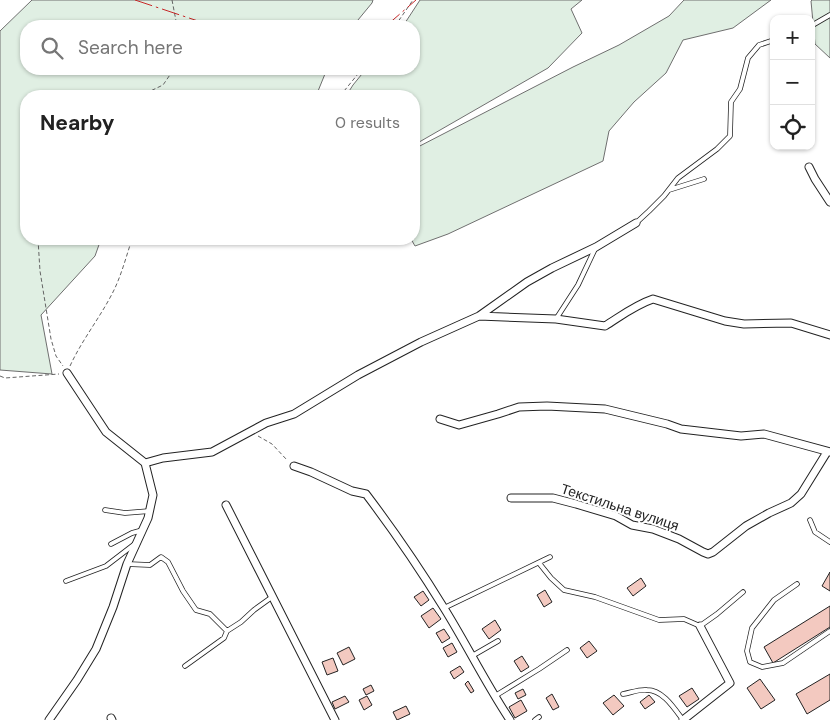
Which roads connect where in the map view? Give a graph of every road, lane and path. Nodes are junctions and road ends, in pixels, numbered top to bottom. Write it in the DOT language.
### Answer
graph roads {
  1 [pos="172,0"];
  2 [pos="413,0"];
  3 [pos="830,15"];
  4 [pos="175,20"];
  5 [pos="399,20"];
  6 [pos="815,24"];
  7 [pos="770,41"];
  8 [pos="170,75"];
  9 [pos="357,75"];
  10 [pos="153,90"];
  11 [pos="345,90"];
  12 [pos="810,167"];
  13 [pos="704,179"];
  14 [pos="669,190"];
  15 [pos="830,202"];
  16 [pos="636,223"];
  17 [pos="38,245"];
  18 [pos="130,245"];
  19 [pos="596,247"];
  20 [pos="479,316"];
  21 [pos="556,319"];
  22 [pos="830,335"];
  23 [pos="67,373"];
  24 [pos="0,376"];
  25 [pos="440,419"];
  26 [pos="248,432"];
  27 [pos="828,452"];
  28 [pos="146,463"];
  29 [pos="294,466"];
  30 [pos="510,498"];
  31 [pos="226,505"];
  32 [pos="105,510"];
  33 [pos="150,512"];
  34 [pos="810,520"];
  35 [pos="143,530"];
  36 [pos="137,542"];
  37 [pos="830,542"];
  38 [pos="111,544"];
  39 [pos="550,558"];
  40 [pos="539,563"];
  41 [pos="127,564"];
  42 [pos="66,581"];
  43 [pos="797,584"];
  44 [pos="742,592"];
  45 [pos="273,597"];
  46 [pos="444,608"];
  47 [pos="700,626"];
  48 [pos="227,631"];
  49 [pos="830,631"];
  50 [pos="498,640"];
  51 [pos="567,650"];
  52 [pos="472,656"];
  53 [pos="184,666"];
  54 [pos="623,694"];
  55 [pos="495,696"];
  56 [pos="49,720"];
  57 [pos="335,720"];
  58 [pos="510,720"];
  59 [pos="683,720"];
  1 -- 4 [label="path"];
  2 -- 5 [label="path"];
  3 -- 6 [label="lane"];
  7 -- 14 [label="lane"];
  8 -- 10 [label="path"];
  9 -- 11 [label="path"];
  12 -- 15 [label="street"];
  13 -- 14 [label="lane"];
  14 -- 16 [label="lane"];
  16 -- 19 [label="street"];
  17 -- 23 [label="path"];
  18 -- 23 [label="path"];
  19 -- 20 [label="street"];
  19 -- 21 [label="lane"];
  20 -- 21 [label="street"];
  20 -- 26 [label="street"];
  21 -- 22 [label="street"];
  23 -- 24 [label="path"];
  23 -- 28 [label="street"];
  25 -- 27 [label="street"];
  26 -- 28 [label="street"];
  26 -- 29 [label="path"];
  27 -- 30 [label="street, Текстильна вулиця"];
  28 -- 33 [label="street"];
  29 -- 46 [label="street"];
  31 -- 45 [label="street"];
  32 -- 33 [label="lane"];
  33 -- 35 [label="street"];
  34 -- 37 [label="lane"];
  35 -- 36 [label="street"];
  35 -- 38 [label="lane"];
  36 -- 41 [label="street"];
  36 -- 42 [label="lane"];
  39 -- 40 [label="lane"];
  40 -- 46 [label="lane"];
  40 -- 47 [label="lane"];
  41 -- 48 [label="lane"];
  41 -- 56 [label="street"];
  43 -- 49 [label="lane"];
  44 -- 47 [label="lane"];
  45 -- 48 [label="lane"];
  45 -- 57 [label="street"];
  46 -- 52 [label="street"];
  47 -- 59 [label="street"];
  48 -- 53 [label="lane"];
  50 -- 52 [label="lane"];
  51 -- 55 [label="lane"];
  52 -- 55 [label="street"];
  54 -- 59 [label="lane"];
  55 -- 58 [label="street"];
}
